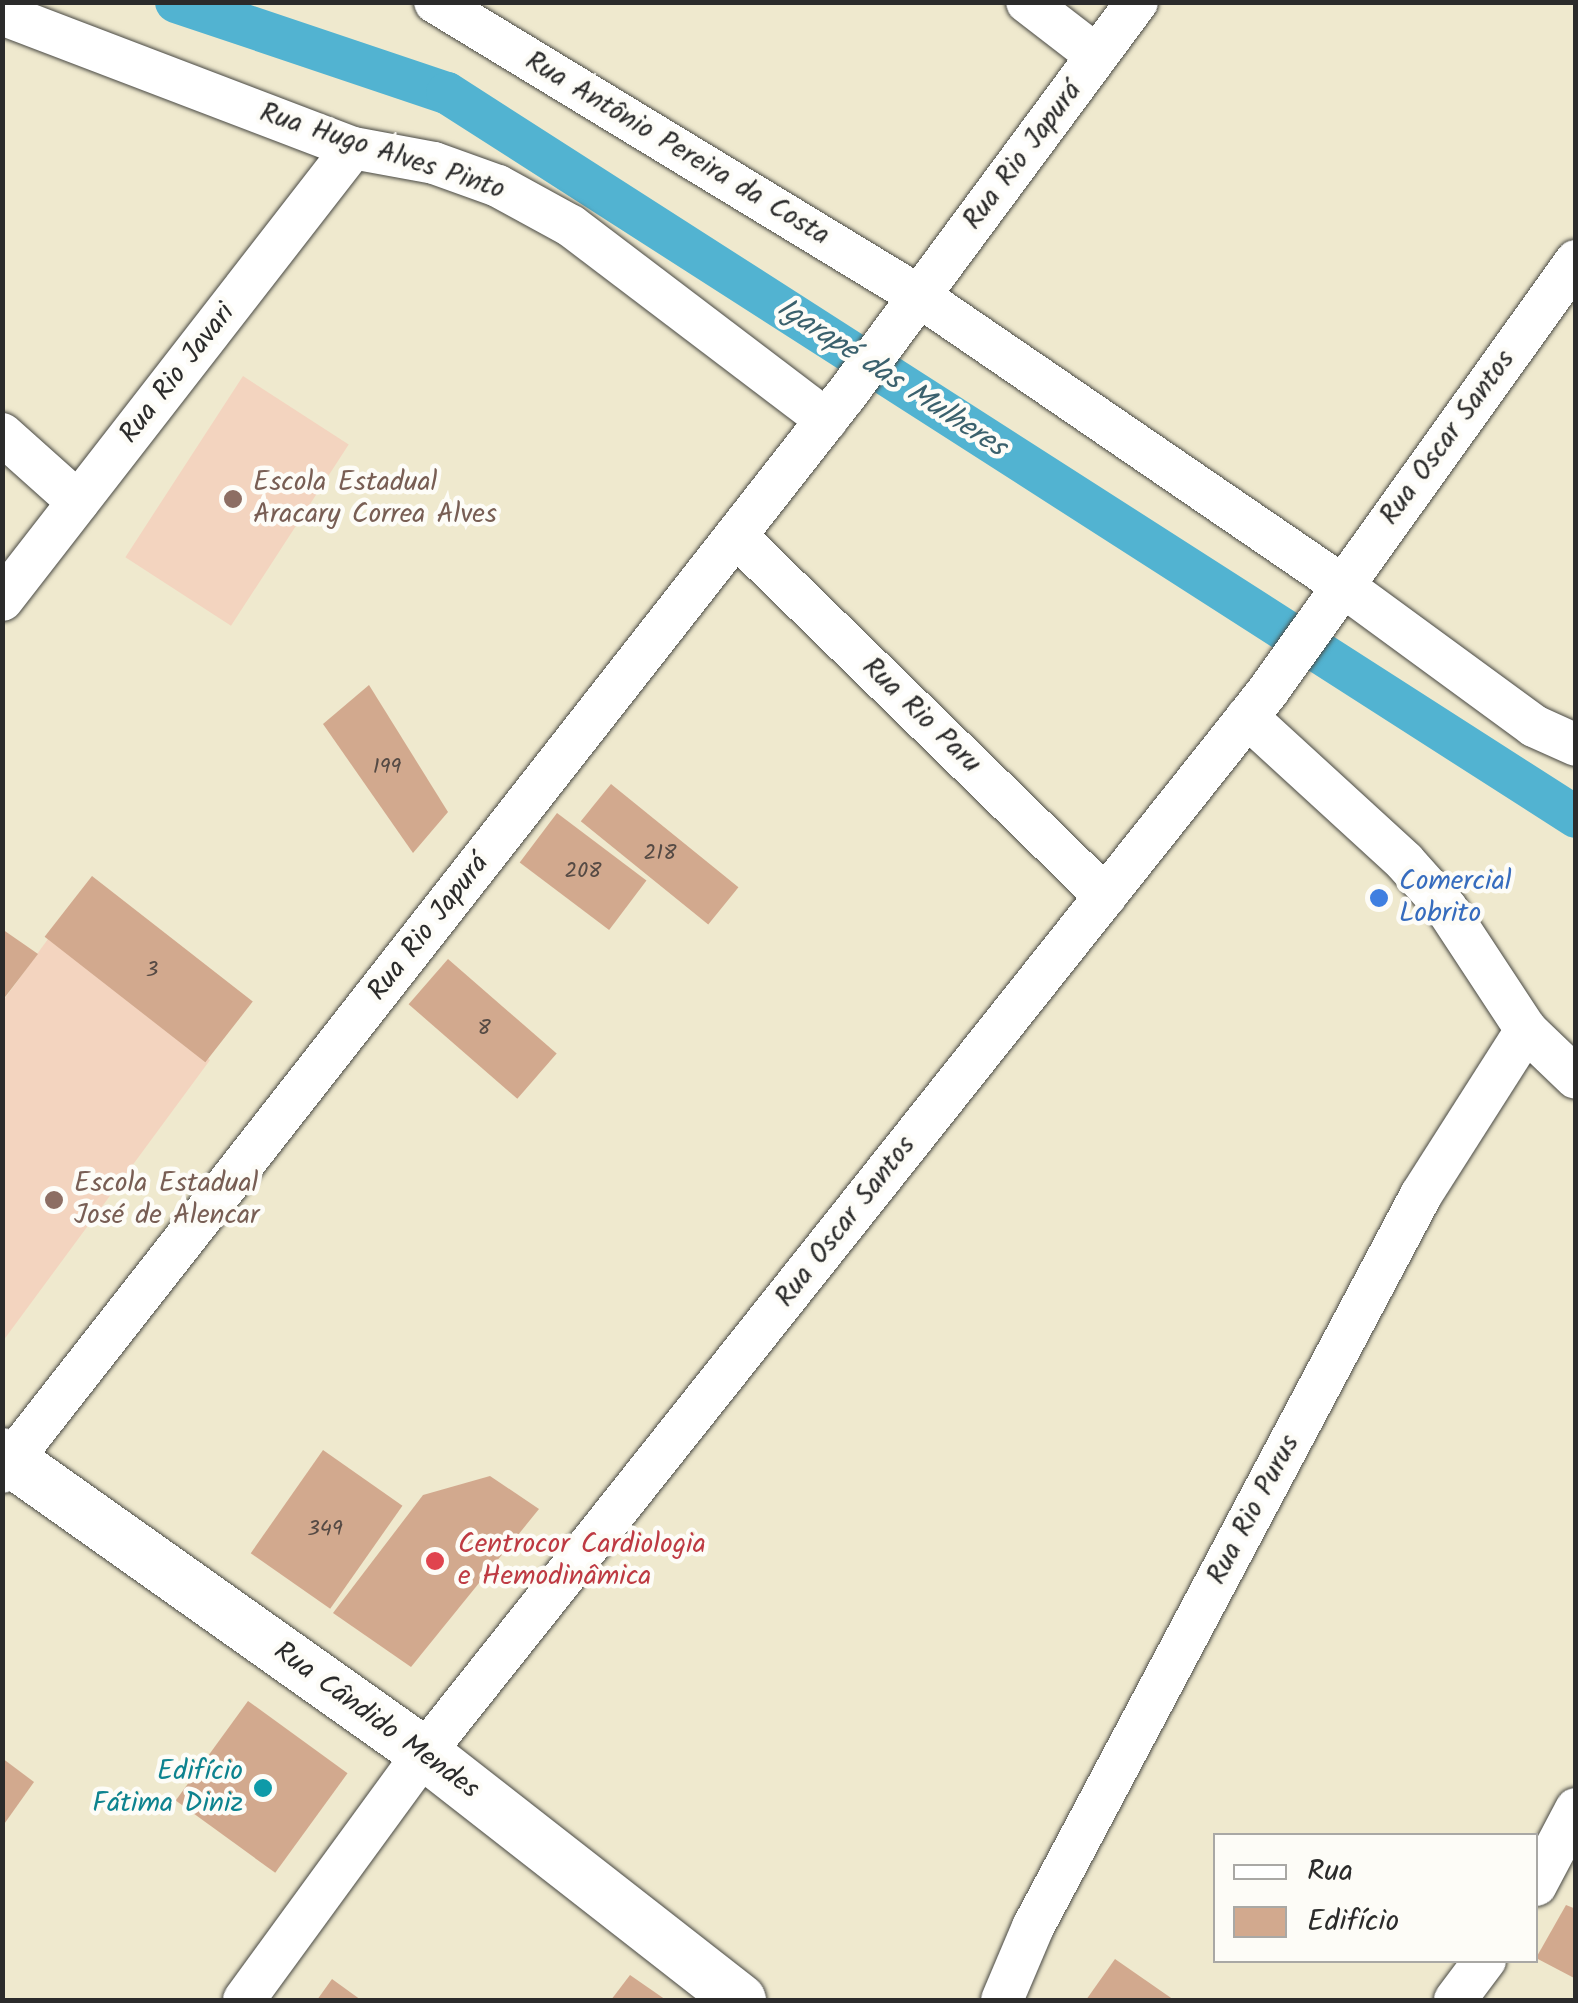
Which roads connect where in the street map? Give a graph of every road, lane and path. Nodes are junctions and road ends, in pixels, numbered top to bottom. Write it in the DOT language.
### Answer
graph roads {
  1 [pos="1027,2"];
  2 [pos="1137,2"];
  3 [pos="434,4"];
  4 [pos="2,14"];
  5 [pos="1097,56"];
  6 [pos="353,148"];
  7 [pos="1576,261"];
  8 [pos="914,303"];
  9 [pos="836,407"];
  10 [pos="2,434"];
  11 [pos="78,502"];
  12 [pos="736,536"];
  13 [pos="2,600"];
  14 [pos="1332,600"];
  15 [pos="1258,704"];
  16 [pos="1576,745"];
  17 [pos="1105,896"];
  18 [pos="1526,1030"];
  19 [pos="1576,1078"];
  20 [pos="5,1463"];
  21 [pos="424,1753"];
  22 [pos="1576,1809"];
  23 [pos="1538,1881"];
  24 [pos="1484,1963"];
  25 [pos="244,2000"];
  26 [pos="740,2000"];
  27 [pos="1002,2000"];
  28 [pos="1454,2000"];
  1 -- 5 [label="street"];
  2 -- 5 [label="street, Rua Rio Japurá"];
  3 -- 8 [label="street, Rua Antônio Pereira da Costa"];
  4 -- 6 [label="street, Rua Hugo Alves Pinto"];
  5 -- 8 [label="street, Rua Rio Japurá"];
  6 -- 9 [label="street, Rua Hugo Alves Pinto"];
  6 -- 11 [label="street, Rua Rio Javari"];
  7 -- 14 [label="street, Rua Oscar Santos"];
  8 -- 9 [label="street, Rua Rio Japurá"];
  8 -- 14 [label="street, Rua Antônio Pereira da Costa"];
  9 -- 12 [label="street, Rua Rio Japurá"];
  10 -- 11 [label="street"];
  11 -- 13 [label="street, Rua Rio Javari"];
  12 -- 17 [label="street, Rua Rio Paru"];
  12 -- 20 [label="street, Rua Rio Japurá"];
  14 -- 15 [label="street, Rua Oscar Santos"];
  14 -- 16 [label="street, Rua Antônio Pereira da Costa"];
  15 -- 17 [label="street, Rua Oscar Santos"];
  15 -- 18 [label="street"];
  17 -- 21 [label="street, Rua Oscar Santos"];
  18 -- 19 [label="street"];
  18 -- 27 [label="street, Rua Rio Purus"];
  20 -- 21 [label="street, Rua Cândido Mendes"];
  21 -- 25 [label="street, Rua Oscar Santos"];
  21 -- 26 [label="street, Rua Cândido Mendes"];
  22 -- 23 [label="street"];
  24 -- 28 [label="street"];
}
